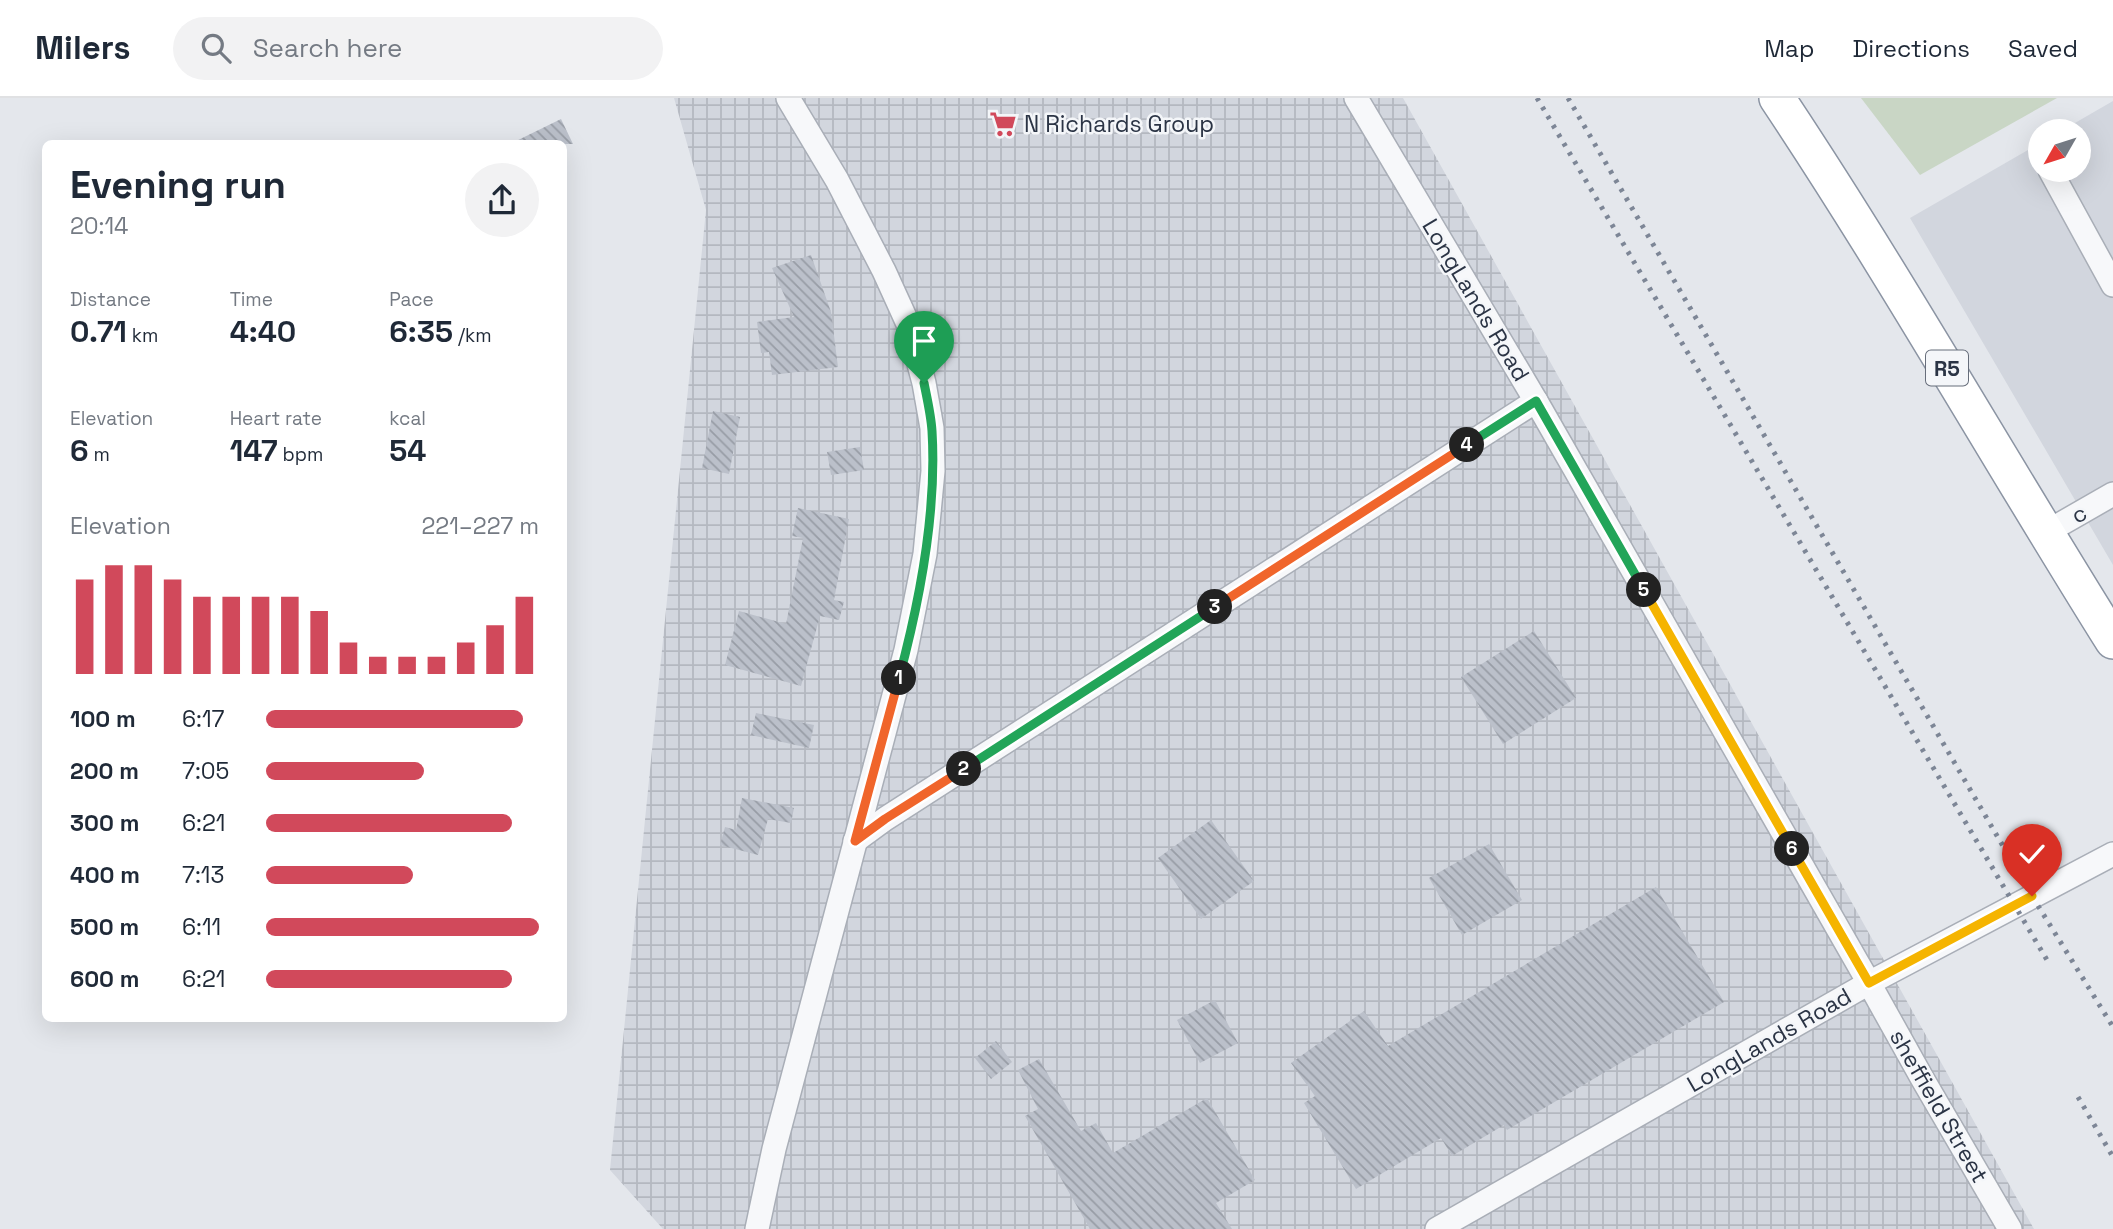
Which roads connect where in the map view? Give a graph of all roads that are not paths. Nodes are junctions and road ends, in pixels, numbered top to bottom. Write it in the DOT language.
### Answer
graph roads {
  1 [pos="788,98"];
  2 [pos="1356,98"];
  3 [pos="1777,98"];
  4 [pos="2058,182"];
  5 [pos="2107,259"];
  6 [pos="2113,285"];
  7 [pos="1536,401"];
  8 [pos="2112,498"];
  9 [pos="2045,533"];
  10 [pos="2113,641"];
  11 [pos="855,841"];
  12 [pos="2113,854"];
  13 [pos="1869,983"];
  14 [pos="758,1229"];
  15 [pos="1437,1229"];
  16 [pos="2010,1229"];
  1 -- 11 [label="street"];
  2 -- 7 [label="street, LongLands Road"];
  3 -- 9 [label="highway, R5"];
  4 -- 5 [label="street"];
  5 -- 6 [label="street"];
  7 -- 11 [label="street"];
  7 -- 13 [label="street, LongLands Road"];
  8 -- 9 [label="street, c"];
  9 -- 10 [label="highway, R5"];
  11 -- 14 [label="street"];
  12 -- 13 [label="street"];
  13 -- 15 [label="street, LongLands Road"];
  13 -- 16 [label="street, sheffield Street"];
}
